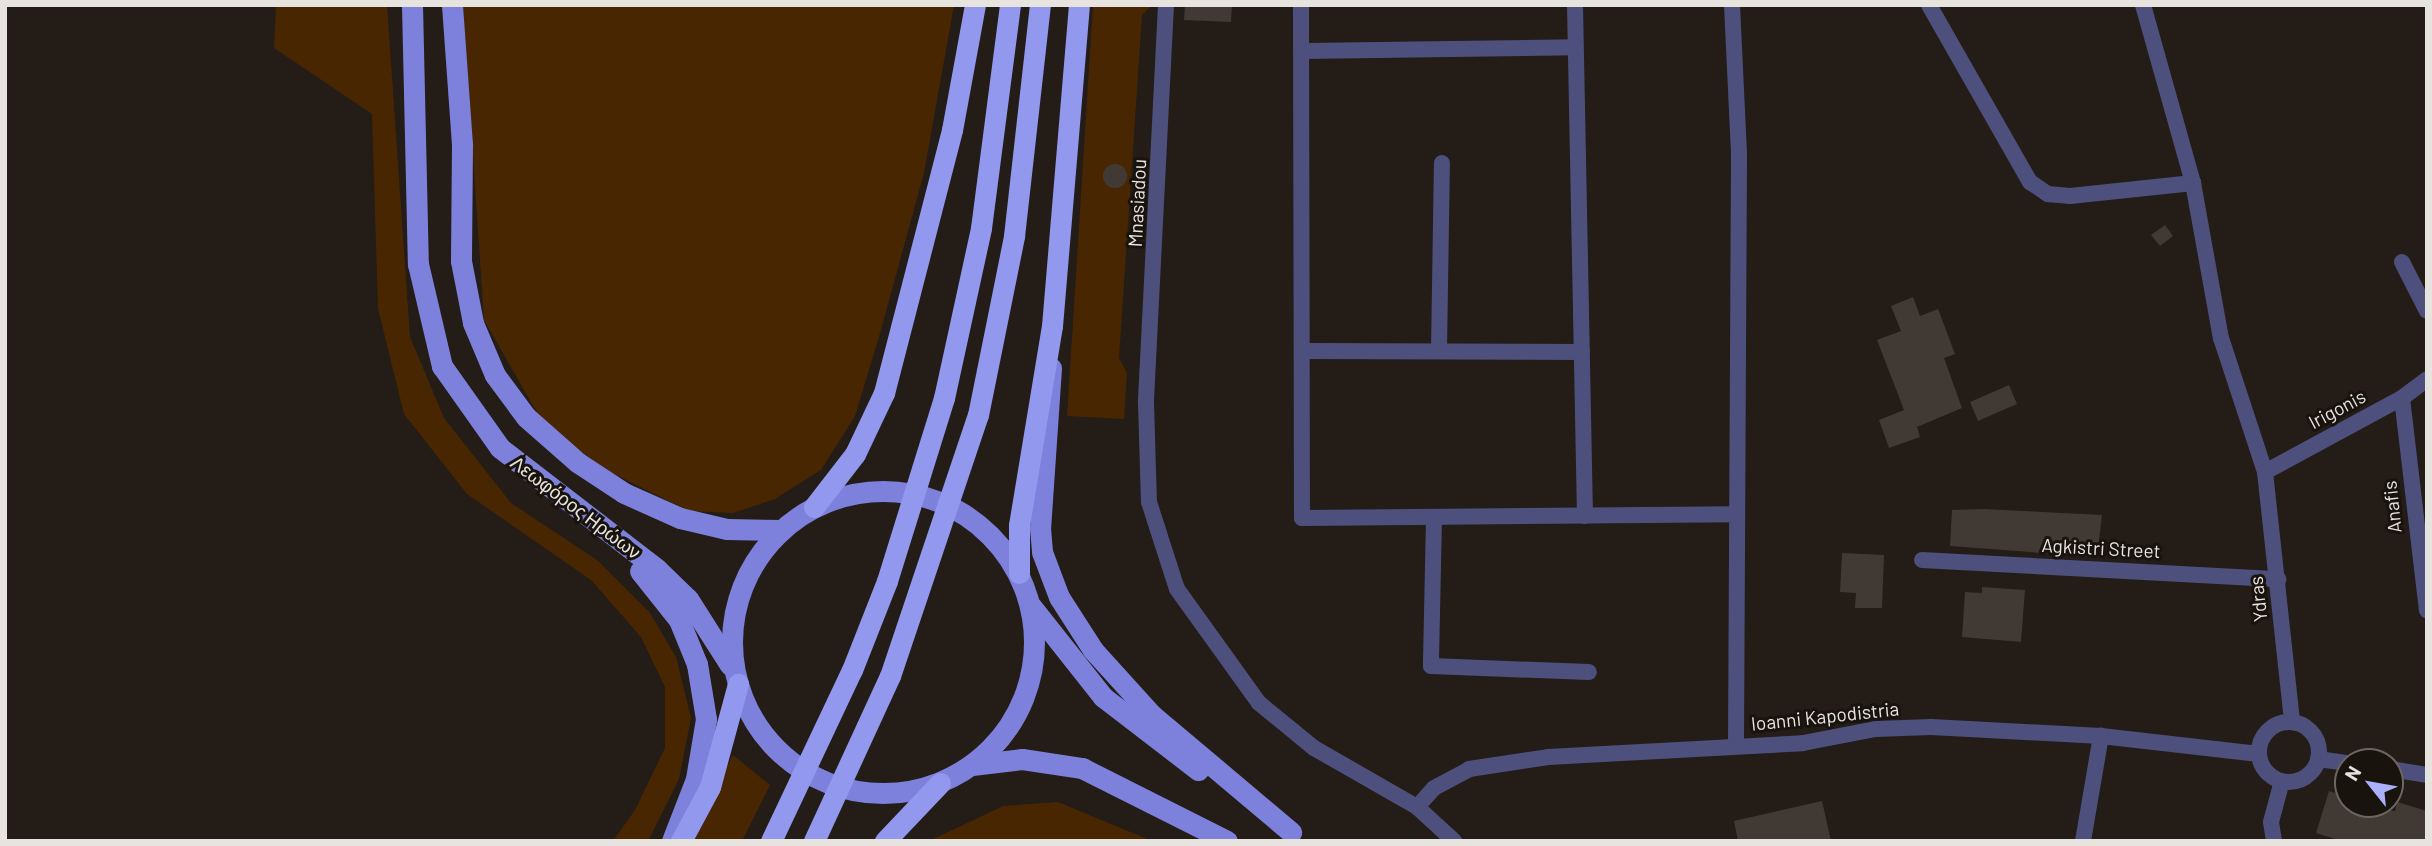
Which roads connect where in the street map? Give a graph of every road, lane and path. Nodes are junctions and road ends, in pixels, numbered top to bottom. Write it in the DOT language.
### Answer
graph roads {
  1 [pos="412,5"];
  2 [pos="452,5"];
  3 [pos="975,5"];
  4 [pos="1010,5"];
  5 [pos="1040,5"];
  6 [pos="1079,5"];
  7 [pos="1166,5"];
  8 [pos="1301,5"];
  9 [pos="1575,5"];
  10 [pos="1732,5"];
  11 [pos="1929,5"];
  12 [pos="2143,5"];
  13 [pos="1575,47"];
  14 [pos="1304,51"];
  15 [pos="1442,163"];
  16 [pos="2193,183"];
  17 [pos="2402,262"];
  18 [pos="2427,311"];
  19 [pos="1052,326"];
  20 [pos="1438,350"];
  21 [pos="1305,351"];
  22 [pos="1582,352"];
  23 [pos="2427,379"];
  24 [pos="2402,398"];
  25 [pos="2264,472"];
  26 [pos="814,507"];
  27 [pos="575,510"];
  28 [pos="1736,514"];
  29 [pos="1585,516"];
  30 [pos="1434,518"];
  31 [pos="781,530"];
  32 [pos="1923,560"];
  33 [pos="1019,573"];
  34 [pos="2278,579"];
  35 [pos="1031,606"];
  36 [pos="2427,611"];
  37 [pos="1589,672"];
  38 [pos="734,675"];
  39 [pos="2292,722"];
  40 [pos="2101,736"];
  41 [pos="1736,746"];
  42 [pos="2259,754"];
  43 [pos="2318,759"];
  44 [pos="2334,762"];
  45 [pos="971,766"];
  46 [pos="2404,771"];
  47 [pos="2427,775"];
  48 [pos="2282,781"];
  49 [pos="940,783"];
  50 [pos="1417,807"];
  51 [pos="1298,836"];
  52 [pos="672,841"];
  53 [pos="681,841"];
  54 [pos="771,841"];
  55 [pos="814,841"];
  56 [pos="885,841"];
  57 [pos="1227,841"];
  58 [pos="1454,841"];
  59 [pos="2083,841"];
  60 [pos="2274,841"];
  1 -- 27 [label="main road, Λεωφόρος Ηρώων"];
  2 -- 31 [label="main road, Λεωφόρος Ηρώων"];
  3 -- 26 [label="highway"];
  4 -- 54 [label="highway, bridge"];
  5 -- 55 [label="highway, bridge"];
  6 -- 19 [label="highway"];
  7 -- 50 [label="street, Mnasiadou"];
  8 -- 14 [label="street"];
  9 -- 13 [label="street"];
  10 -- 28 [label="street"];
  11 -- 16 [label="street"];
  12 -- 16 [label="street, Ydras"];
  13 -- 14 [label="street"];
  13 -- 22 [label="street"];
  14 -- 21 [label="street"];
  15 -- 20 [label="street"];
  16 -- 25 [label="street, Ydras"];
  17 -- 18 [label="street"];
  19 -- 33 [label="highway"];
  19 -- 51 [label="main road"];
  20 -- 21 [label="street"];
  20 -- 22 [label="street"];
  21 -- 30 [label="street"];
  22 -- 29 [label="street"];
  23 -- 24 [label="street, Irigonis"];
  24 -- 25 [label="street, Irigonis"];
  24 -- 36 [label="street, Anafis"];
  25 -- 34 [label="street, Ydras"];
  26 -- 31 [label="main road"];
  26 -- 33 [label="main road"];
  27 -- 38 [label="main road, Λεωφόρος Ηρώων"];
  27 -- 52 [label="main road"];
  28 -- 29 [label="street"];
  28 -- 41 [label="street"];
  29 -- 30 [label="street"];
  30 -- 37 [label="street"];
  31 -- 38 [label="main road"];
  32 -- 34 [label="street, Agkistri Street"];
  33 -- 35 [label="main road"];
  34 -- 39 [label="street, Ydras"];
  35 -- 45 [label="main road"];
  35 -- 51 [label="main road"];
  38 -- 49 [label="main road, Λεωφόρος Ηρώων"];
  38 -- 53 [label="highway"];
  39 -- 42 [label="street"];
  39 -- 43 [label="street"];
  40 -- 41 [label="street, Ioanni Kapodistria"];
  40 -- 42 [label="street, Ioanni Kapodistria"];
  40 -- 59 [label="street"];
  41 -- 50 [label="street, Ioanni Kapodistria"];
  42 -- 48 [label="street"];
  43 -- 44 [label="street"];
  43 -- 48 [label="street"];
  45 -- 49 [label="main road, Λεωφόρος Ηρώων"];
  45 -- 57 [label="main road"];
  46 -- 47 [label="street"];
  48 -- 60 [label="street"];
  49 -- 56 [label="highway"];
  50 -- 58 [label="street"];
}
